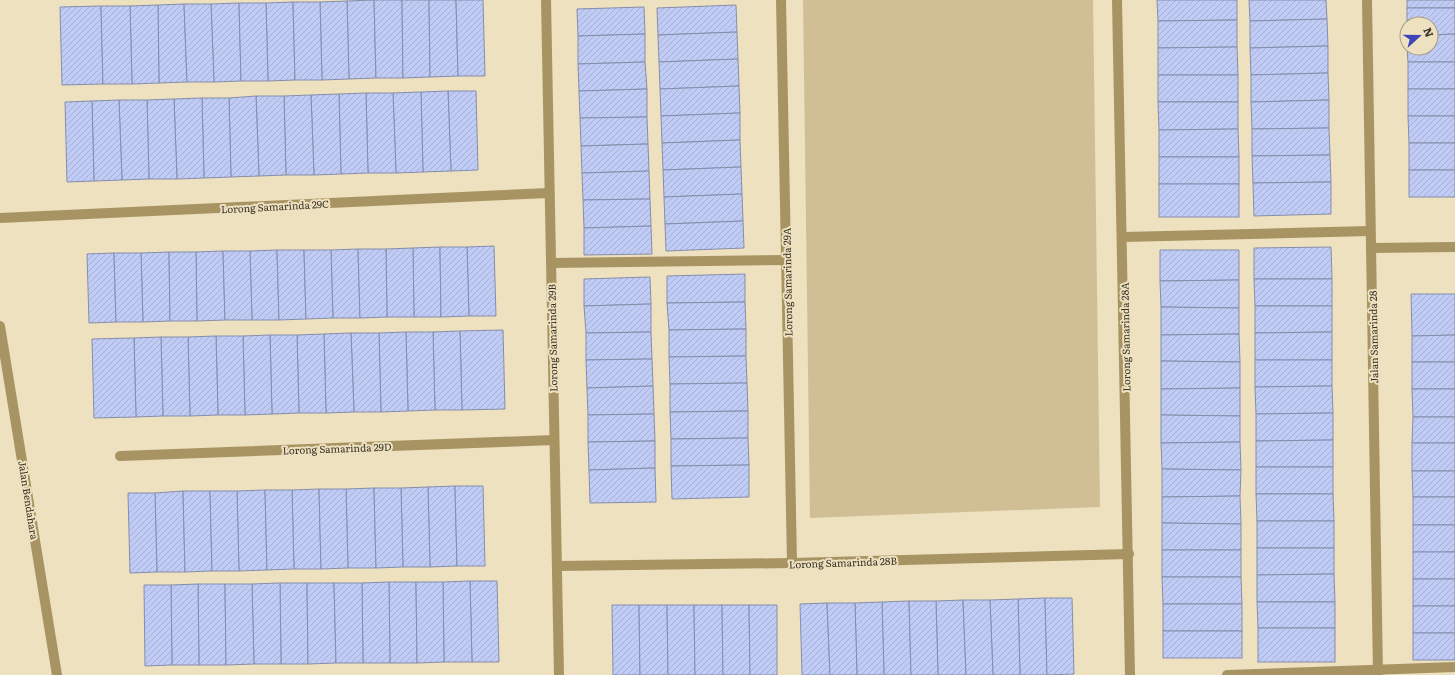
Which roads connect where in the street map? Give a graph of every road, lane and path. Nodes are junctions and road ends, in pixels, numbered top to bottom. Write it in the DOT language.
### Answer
graph roads {
  1 [pos="546,0"];
  2 [pos="781,0"];
  3 [pos="1117,0"];
  4 [pos="1368,0"];
  5 [pos="549,193"];
  6 [pos="0,218"];
  7 [pos="1370,230"];
  8 [pos="1123,237"];
  9 [pos="1455,247"];
  10 [pos="1371,248"];
  11 [pos="786,260"];
  12 [pos="551,263"];
  13 [pos="0,326"];
  14 [pos="554,440"];
  15 [pos="120,456"];
  16 [pos="1129,554"];
  17 [pos="792,563"];
  18 [pos="558,566"];
  19 [pos="1455,667"];
  20 [pos="1378,672"];
  21 [pos="57,675"];
  22 [pos="559,675"];
  23 [pos="1130,675"];
  24 [pos="1227,675"];
  1 -- 5 [label="street, Lorong Samarinda 29B"];
  2 -- 11 [label="street, Lorong Samarinda 29A"];
  3 -- 8 [label="street, Lorong Samarinda 28A"];
  4 -- 7 [label="street, Jalan Samarinda 28"];
  5 -- 6 [label="street, Lorong Samarinda 29C"];
  5 -- 12 [label="street, Lorong Samarinda 29B"];
  7 -- 8 [label="street"];
  7 -- 10 [label="street, Jalan Samarinda 28"];
  8 -- 16 [label="street, Lorong Samarinda 28A"];
  9 -- 10 [label="street"];
  10 -- 20 [label="street, Jalan Samarinda 28"];
  11 -- 12 [label="street"];
  11 -- 17 [label="street, Lorong Samarinda 29A"];
  12 -- 14 [label="street, Lorong Samarinda 29B"];
  13 -- 21 [label="street, Jalan Bendahara"];
  14 -- 15 [label="street, Lorong Samarinda 29D"];
  14 -- 18 [label="street, Lorong Samarinda 29B"];
  16 -- 17 [label="street, Lorong Samarinda 28B"];
  16 -- 23 [label="street, Lorong Samarinda 28A"];
  17 -- 18 [label="street, Lorong Samarinda 28B"];
  18 -- 22 [label="street, Lorong Samarinda 29B"];
  19 -- 20 [label="street"];
  20 -- 24 [label="street"];
}
